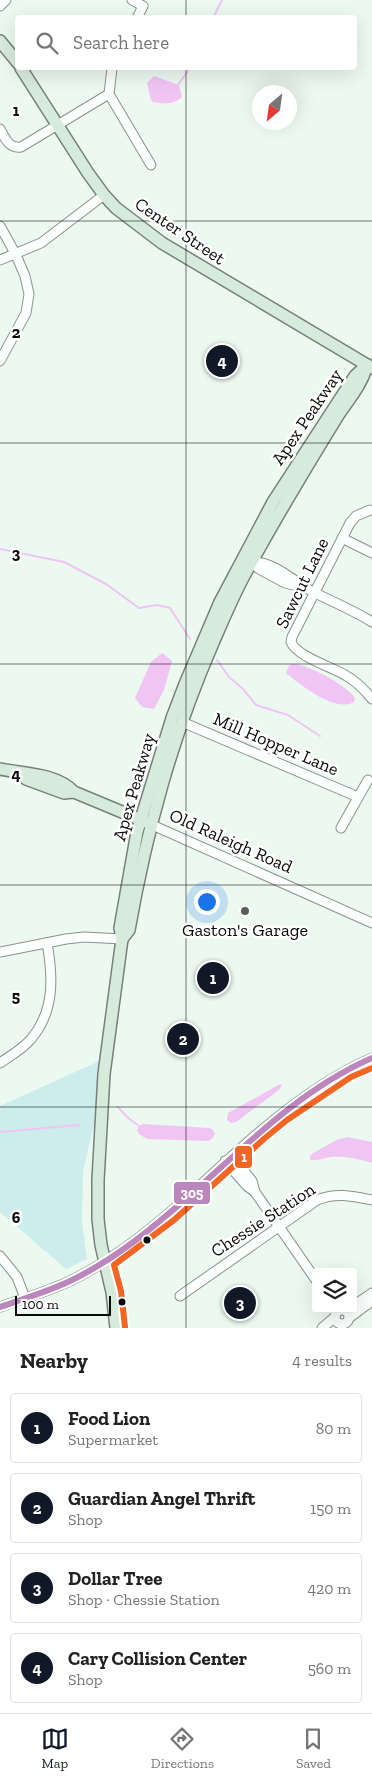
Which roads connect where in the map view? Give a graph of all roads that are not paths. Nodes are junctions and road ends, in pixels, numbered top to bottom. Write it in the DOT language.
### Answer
graph roads {
  1 [pos="6,0"];
  2 [pos="132,0"];
  3 [pos="0,6"];
  4 [pos="138,15"];
  5 [pos="0,41"];
  6 [pos="15,59"];
  7 [pos="22,70"];
  8 [pos="112,70"];
  9 [pos="109,94"];
  10 [pos="58,124"];
  11 [pos="0,129"];
  12 [pos="151,165"];
  13 [pos="104,195"];
  14 [pos="0,226"];
  15 [pos="16,254"];
  16 [pos="0,260"];
  17 [pos="0,361"];
  18 [pos="370,364"];
  19 [pos="370,510"];
  20 [pos="342,538"];
  21 [pos="372,553"];
  22 [pos="248,559"];
  23 [pos="315,593"];
  24 [pos="372,622"];
  25 [pos="372,682"];
  26 [pos="364,688"];
  27 [pos="372,699"];
  28 [pos="182,722"];
  29 [pos="0,769"];
  30 [pos="368,780"];
  31 [pos="358,797"];
  32 [pos="145,822"];
  33 [pos="341,828"];
  34 [pos="372,924"];
  35 [pos="122,939"];
  36 [pos="47,942"];
  37 [pos="0,952"];
  38 [pos="372,1058"];
  39 [pos="0,1063"];
  40 [pos="228,1159"];
  41 [pos="372,1200"];
  42 [pos="279,1226"];
  43 [pos="0,1256"];
  44 [pos="104,1262"];
  45 [pos="312,1274"];
  46 [pos="372,1293"];
  47 [pos="180,1296"];
  48 [pos="25,1298"];
  49 [pos="372,1301"];
  50 [pos="357,1303"];
  51 [pos="0,1307"];
  52 [pos="342,1318"];
  53 [pos="116,1328"];
  54 [pos="322,1328"];
  1 -- 3 [label="street"];
  2 -- 4 [label="street"];
  5 -- 6 [label="main road"];
  7 -- 10 [label="main road, Center Street"];
  8 -- 9 [label="street"];
  9 -- 10 [label="street"];
  9 -- 12 [label="street"];
  10 -- 11 [label="street"];
  10 -- 13 [label="main road, Center Street"];
  13 -- 15 [label="street"];
  13 -- 18 [label="main road, Center Street"];
  14 -- 15 [label="street"];
  15 -- 16 [label="street"];
  15 -- 17 [label="street"];
  18 -- 22 [label="main road, Apex Peakway"];
  19 -- 20 [label="street, Sawcut Lane"];
  20 -- 21 [label="street"];
  20 -- 23 [label="street, Sawcut Lane"];
  22 -- 23 [label="street"];
  22 -- 28 [label="main road, Apex Peakway"];
  22 -- 32 [label="main road, Apex Peakway"];
  23 -- 24 [label="street"];
  23 -- 26 [label="street, Sawcut Lane"];
  25 -- 26 [label="street"];
  26 -- 27 [label="street, Sawcut Lane"];
  28 -- 31 [label="street, Mill Hopper Lane"];
  28 -- 32 [label="main road, Apex Peakway"];
  29 -- 32 [label="main road, Old Raleigh Road"];
  30 -- 31 [label="street"];
  31 -- 33 [label="street"];
  32 -- 34 [label="street, Old Raleigh Road"];
  32 -- 35 [label="main road, Apex Peakway"];
  35 -- 36 [label="street"];
  35 -- 44 [label="main road, Apex Peakway"];
  36 -- 37 [label="street"];
  36 -- 39 [label="street"];
  38 -- 40 [label="street"];
  40 -- 42 [label="street"];
  40 -- 44 [label="street"];
  41 -- 42 [label="street, Chessie Station"];
  42 -- 45 [label="street"];
  42 -- 47 [label="street, Chessie Station"];
  43 -- 48 [label="street"];
  44 -- 48 [label="street"];
  44 -- 53 [label="main road, Apex Peakway"];
  46 -- 50 [label="street"];
  48 -- 51 [label="street"];
  49 -- 52 [label="street"];
  52 -- 54 [label="street"];
}
